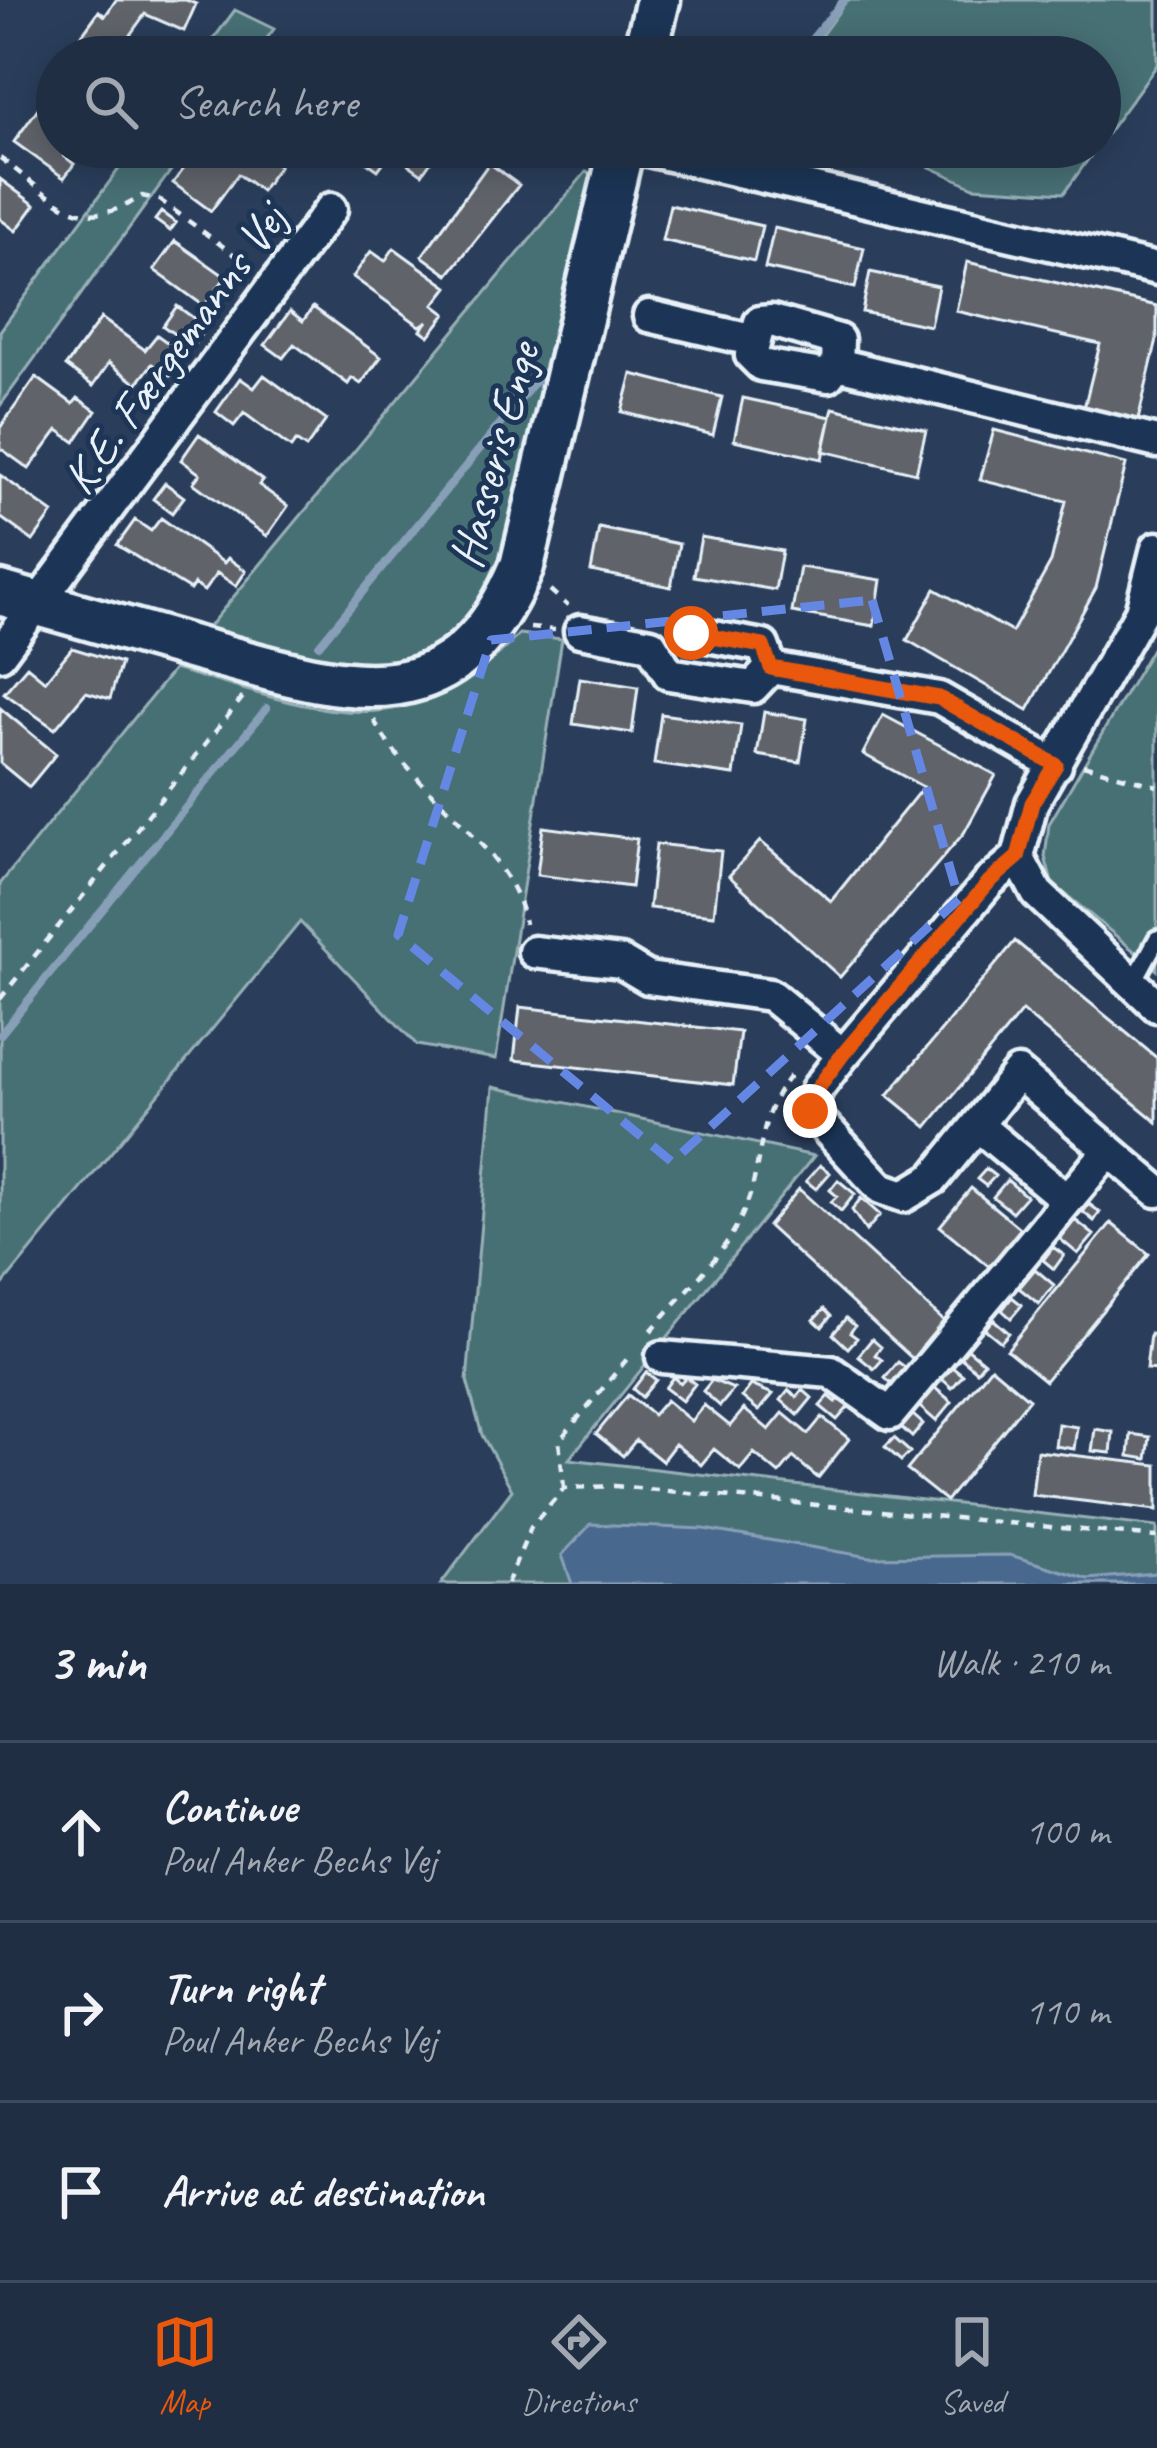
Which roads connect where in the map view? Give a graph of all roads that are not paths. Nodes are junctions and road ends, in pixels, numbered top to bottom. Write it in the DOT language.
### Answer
graph roads {
  1 [pos="658,0"];
  2 [pos="649,36"];
  3 [pos="617,168"];
  4 [pos="725,168"];
  5 [pos="331,208"];
  6 [pos="1157,269"];
  7 [pos="650,316"];
  8 [pos="751,340"];
  9 [pos="837,364"];
  10 [pos="1157,442"];
  11 [pos="1157,548"];
  12 [pos="20,599"];
  13 [pos="580,632"];
  14 [pos="691,633"];
  15 [pos="0,653"];
  16 [pos="771,668"];
  17 [pos="1060,758"];
  18 [pos="1018,857"];
  19 [pos="1157,939"];
  20 [pos="534,952"];
  21 [pos="1132,985"];
  22 [pos="1157,1006"];
  23 [pos="833,1046"];
  24 [pos="977,1125"];
  25 [pos="1109,1150"];
  26 [pos="1157,1191"];
  27 [pos="1066,1201"];
  28 [pos="662,1358"];
  1 -- 2 [label="street"];
  3 -- 12 [label="street, Hasseris Enge"];
  4 -- 6 [label="street"];
  5 -- 12 [label="street, K.E. Færgemanns Vej"];
  7 -- 8 [label="street"];
  8 -- 9 [label="street"];
  8 -- 9 [label="street"];
  9 -- 10 [label="street"];
  11 -- 17 [label="street"];
  12 -- 15 [label="street, K.E. Færgemanns Vej"];
  13 -- 16 [label="street"];
  14 -- 16 [label="street"];
  16 -- 17 [label="street"];
  17 -- 18 [label="street"];
  18 -- 21 [label="street"];
  18 -- 23 [label="street"];
  19 -- 21 [label="lane"];
  20 -- 23 [label="street"];
  21 -- 22 [label="street"];
  23 -- 24 [label="street"];
  24 -- 25 [label="street"];
  24 -- 27 [label="street"];
  25 -- 26 [label="street"];
  25 -- 27 [label="street"];
  27 -- 28 [label="street"];
}
